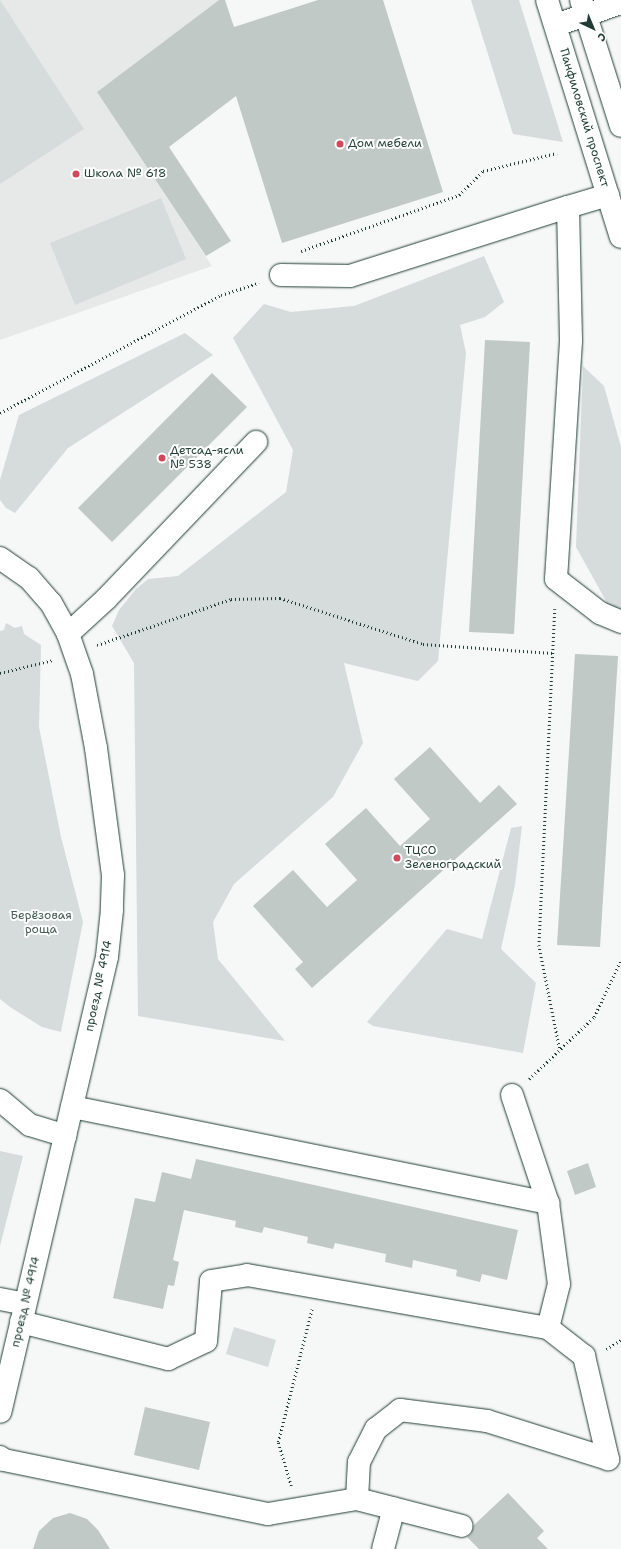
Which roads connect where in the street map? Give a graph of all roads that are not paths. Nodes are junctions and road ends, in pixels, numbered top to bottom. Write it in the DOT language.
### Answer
graph roads {
  1 [pos="547,0"];
  2 [pos="621,3"];
  3 [pos="584,8"];
  4 [pos="556,25"];
  5 [pos="621,126"];
  6 [pos="608,195"];
  7 [pos="568,207"];
  8 [pos="621,237"];
  9 [pos="281,275"];
  10 [pos="256,442"];
  11 [pos="0,558"];
  12 [pos="621,622"];
  13 [pos="68,634"];
  14 [pos="512,1095"];
  15 [pos="0,1100"];
  16 [pos="72,1107"];
  17 [pos="65,1136"];
  18 [pos="548,1203"];
  19 [pos="0,1299"];
  20 [pos="23,1313"];
  21 [pos="548,1328"];
  22 [pos="0,1412"];
  23 [pos="0,1457"];
  24 [pos="357,1499"];
  25 [pos="394,1508"];
  26 [pos="462,1526"];
  27 [pos="383,1549"];
  1 -- 4 [label="street, Панфиловский проспект"];
  2 -- 3 [label="street"];
  3 -- 4 [label="street"];
  3 -- 5 [label="street"];
  4 -- 6 [label="street, Панфиловский проспект"];
  6 -- 7 [label="street"];
  6 -- 8 [label="street, Панфиловский проспект"];
  7 -- 9 [label="street"];
  7 -- 12 [label="street"];
  10 -- 13 [label="street"];
  11 -- 13 [label="street, проезд № 4914"];
  13 -- 16 [label="street, проезд № 4914"];
  14 -- 18 [label="street"];
  15 -- 17 [label="street"];
  16 -- 17 [label="street, проезд № 4914"];
  16 -- 18 [label="street"];
  17 -- 20 [label="street, проезд № 4914"];
  18 -- 21 [label="street"];
  19 -- 20 [label="street"];
  20 -- 21 [label="street"];
  20 -- 22 [label="street, проезд № 4914"];
  21 -- 24 [label="street"];
  23 -- 24 [label="street"];
  24 -- 25 [label="street"];
  25 -- 26 [label="street"];
  25 -- 27 [label="street"];
}
